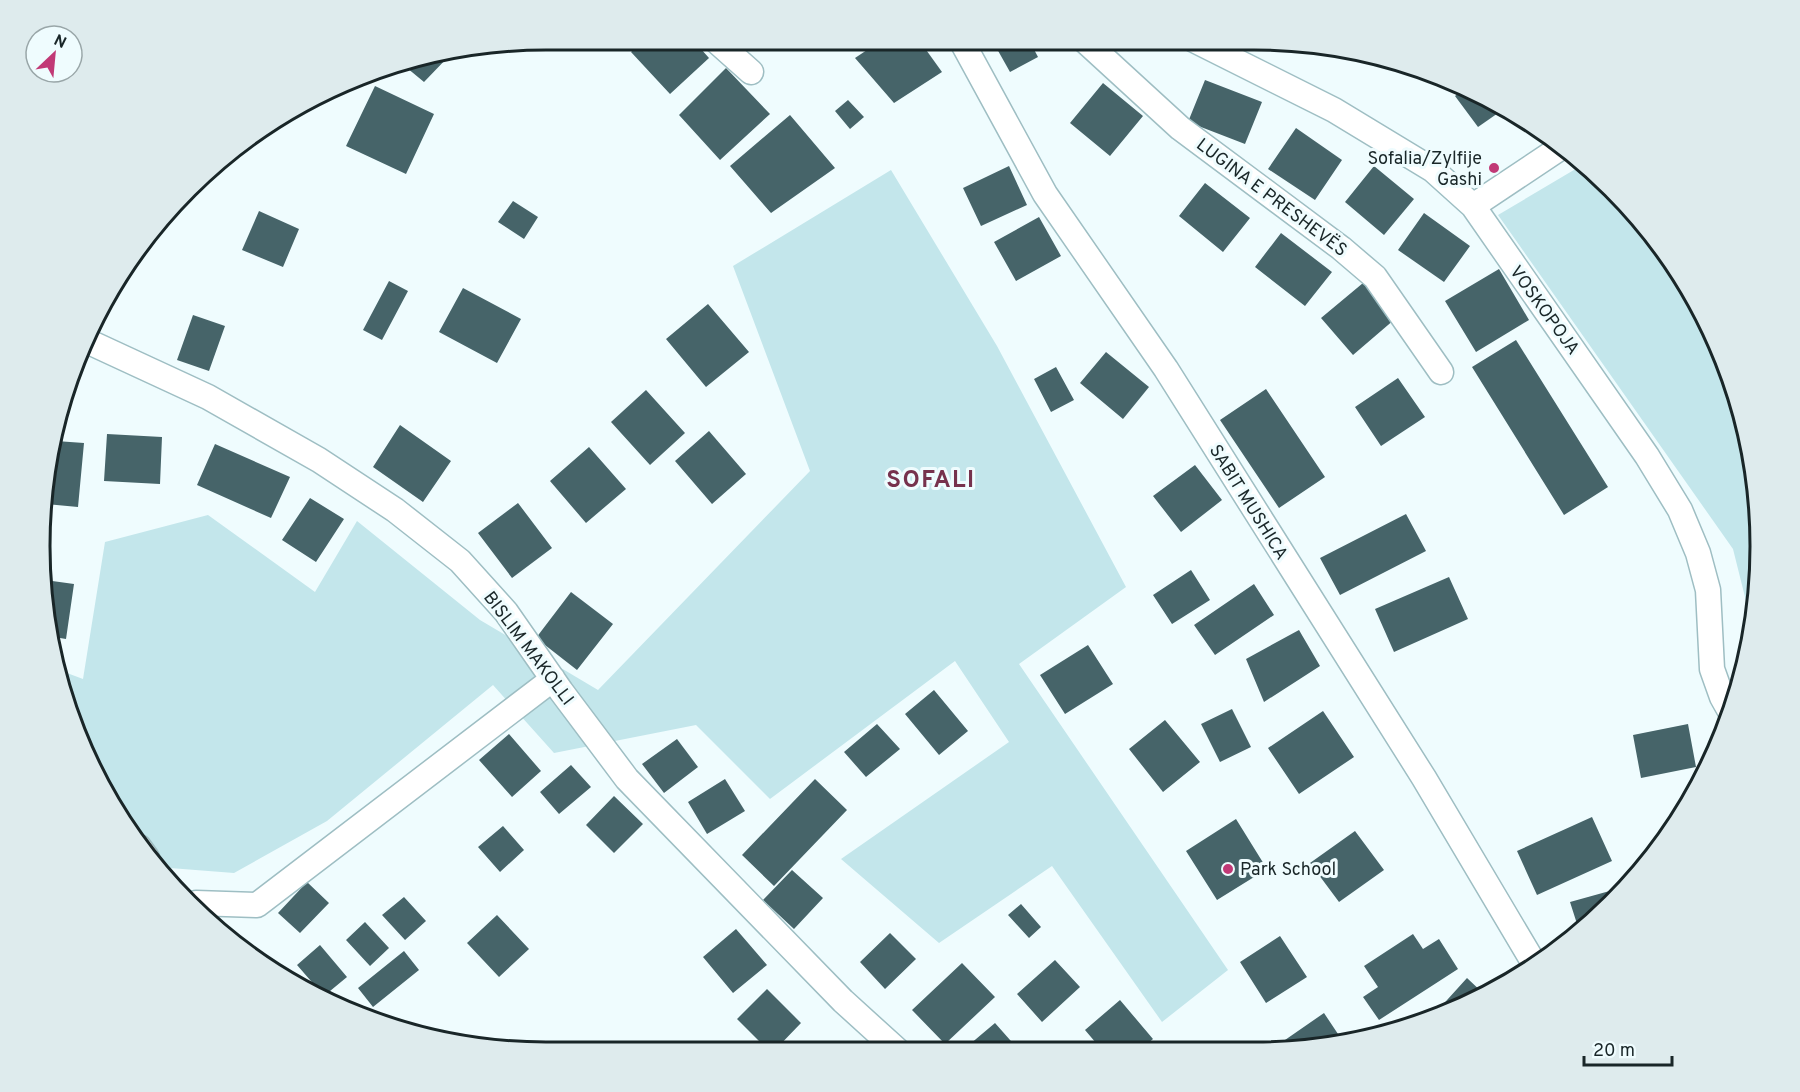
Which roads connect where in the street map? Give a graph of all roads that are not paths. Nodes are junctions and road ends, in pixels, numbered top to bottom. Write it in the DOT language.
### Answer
graph roads {
  1 [pos="726,50"];
  2 [pos="966,50"];
  3 [pos="1095,50"];
  4 [pos="1214,50"];
  5 [pos="751,72"];
  6 [pos="1556,152"];
  7 [pos="1473,206"];
  8 [pos="93,344"];
  9 [pos="1441,372"];
  10 [pos="552,679"];
  11 [pos="1725,703"];
  12 [pos="202,903"];
  13 [pos="1531,958"];
  14 [pos="888,1042"];
  1 -- 5 [label="street"];
  2 -- 13 [label="street, SABIT MUSHICA"];
  3 -- 9 [label="street, LUGINA E PRESHEVËS"];
  4 -- 7 [label="street, VOSKOPOJA"];
  6 -- 7 [label="street"];
  7 -- 11 [label="street, VOSKOPOJA"];
  8 -- 10 [label="street, BISLIM MAKOLLI"];
  10 -- 12 [label="street"];
  10 -- 14 [label="street, BISLIM MAKOLLI"];
}
